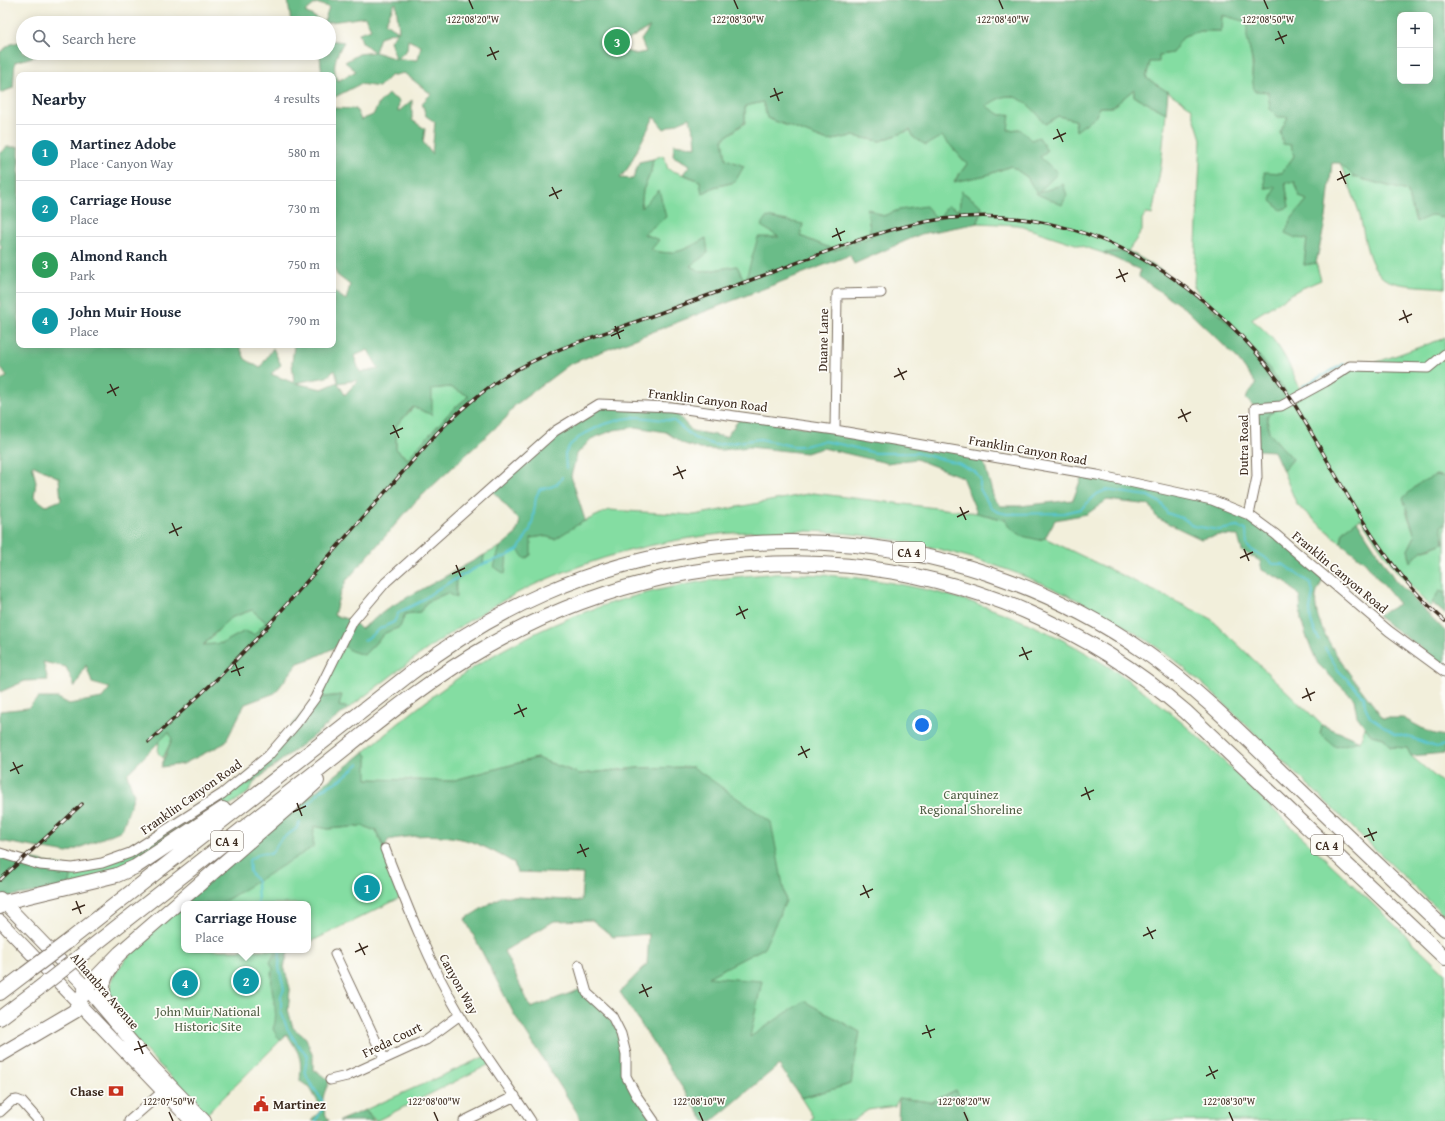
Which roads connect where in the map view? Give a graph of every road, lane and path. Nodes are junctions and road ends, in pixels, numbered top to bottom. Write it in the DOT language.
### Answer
graph roads {
  1 [pos="881,293"];
  2 [pos="1445,354"];
  3 [pos="835,430"];
  4 [pos="1248,515"];
  5 [pos="1445,672"];
  6 [pos="375,725"];
  7 [pos="303,758"];
  8 [pos="385,849"];
  9 [pos="0,853"];
  10 [pos="1,903"];
  11 [pos="0,922"];
  12 [pos="1445,929"];
  13 [pos="120,953"];
  14 [pos="335,954"];
  15 [pos="1445,958"];
  16 [pos="579,965"];
  17 [pos="86,988"];
  18 [pos="0,993"];
  19 [pos="78,1003"];
  20 [pos="460,1015"];
  21 [pos="0,1018"];
  22 [pos="116,1022"];
  23 [pos="0,1055"];
  24 [pos="384,1058"];
  25 [pos="330,1080"];
  26 [pos="166,1088"];
  27 [pos="515,1096"];
  28 [pos="0,1112"];
  29 [pos="471,1120"];
  30 [pos="39,1121"];
  31 [pos="129,1121"];
  32 [pos="191,1121"];
  33 [pos="205,1121"];
  34 [pos="531,1121"];
  35 [pos="654,1121"];
  1 -- 3 [label="street, Duane Lane"];
  2 -- 4 [label="street, Dutra Road"];
  3 -- 4 [label="street, Franklin Canyon Road"];
  3 -- 9 [label="street, Franklin Canyon Road"];
  4 -- 5 [label="street, Franklin Canyon Road"];
  6 -- 13 [label="highway"];
  6 -- 15 [label="highway, CA 4"];
  6 -- 21 [label="highway, CA 4, bridge"];
  7 -- 10 [label="highway"];
  7 -- 12 [label="highway, CA 4"];
  7 -- 18 [label="highway, CA 4, bridge"];
  8 -- 20 [label="street, Canyon Way"];
  10 -- 17 [label="main road, Alhambra Avenue"];
  11 -- 19 [label="main road, Alhambra Avenue"];
  13 -- 17 [label="highway"];
  13 -- 22 [label="highway"];
  14 -- 24 [label="street"];
  16 -- 35 [label="street"];
  17 -- 19 [label="highway"];
  17 -- 22 [label="main road, Alhambra Avenue"];
  19 -- 23 [label="highway"];
  19 -- 26 [label="main road, Alhambra Avenue"];
  20 -- 24 [label="street, Freda Court"];
  20 -- 27 [label="street, Canyon Way"];
  22 -- 26 [label="main road, Alhambra Avenue"];
  24 -- 25 [label="street, Freda Court"];
  26 -- 31 [label="street"];
  26 -- 32 [label="main road, Alhambra Avenue"];
  26 -- 33 [label="main road, Alhambra Avenue"];
  27 -- 29 [label="street"];
  27 -- 34 [label="street, Canyon Way"];
  28 -- 30 [label="street"];
}
